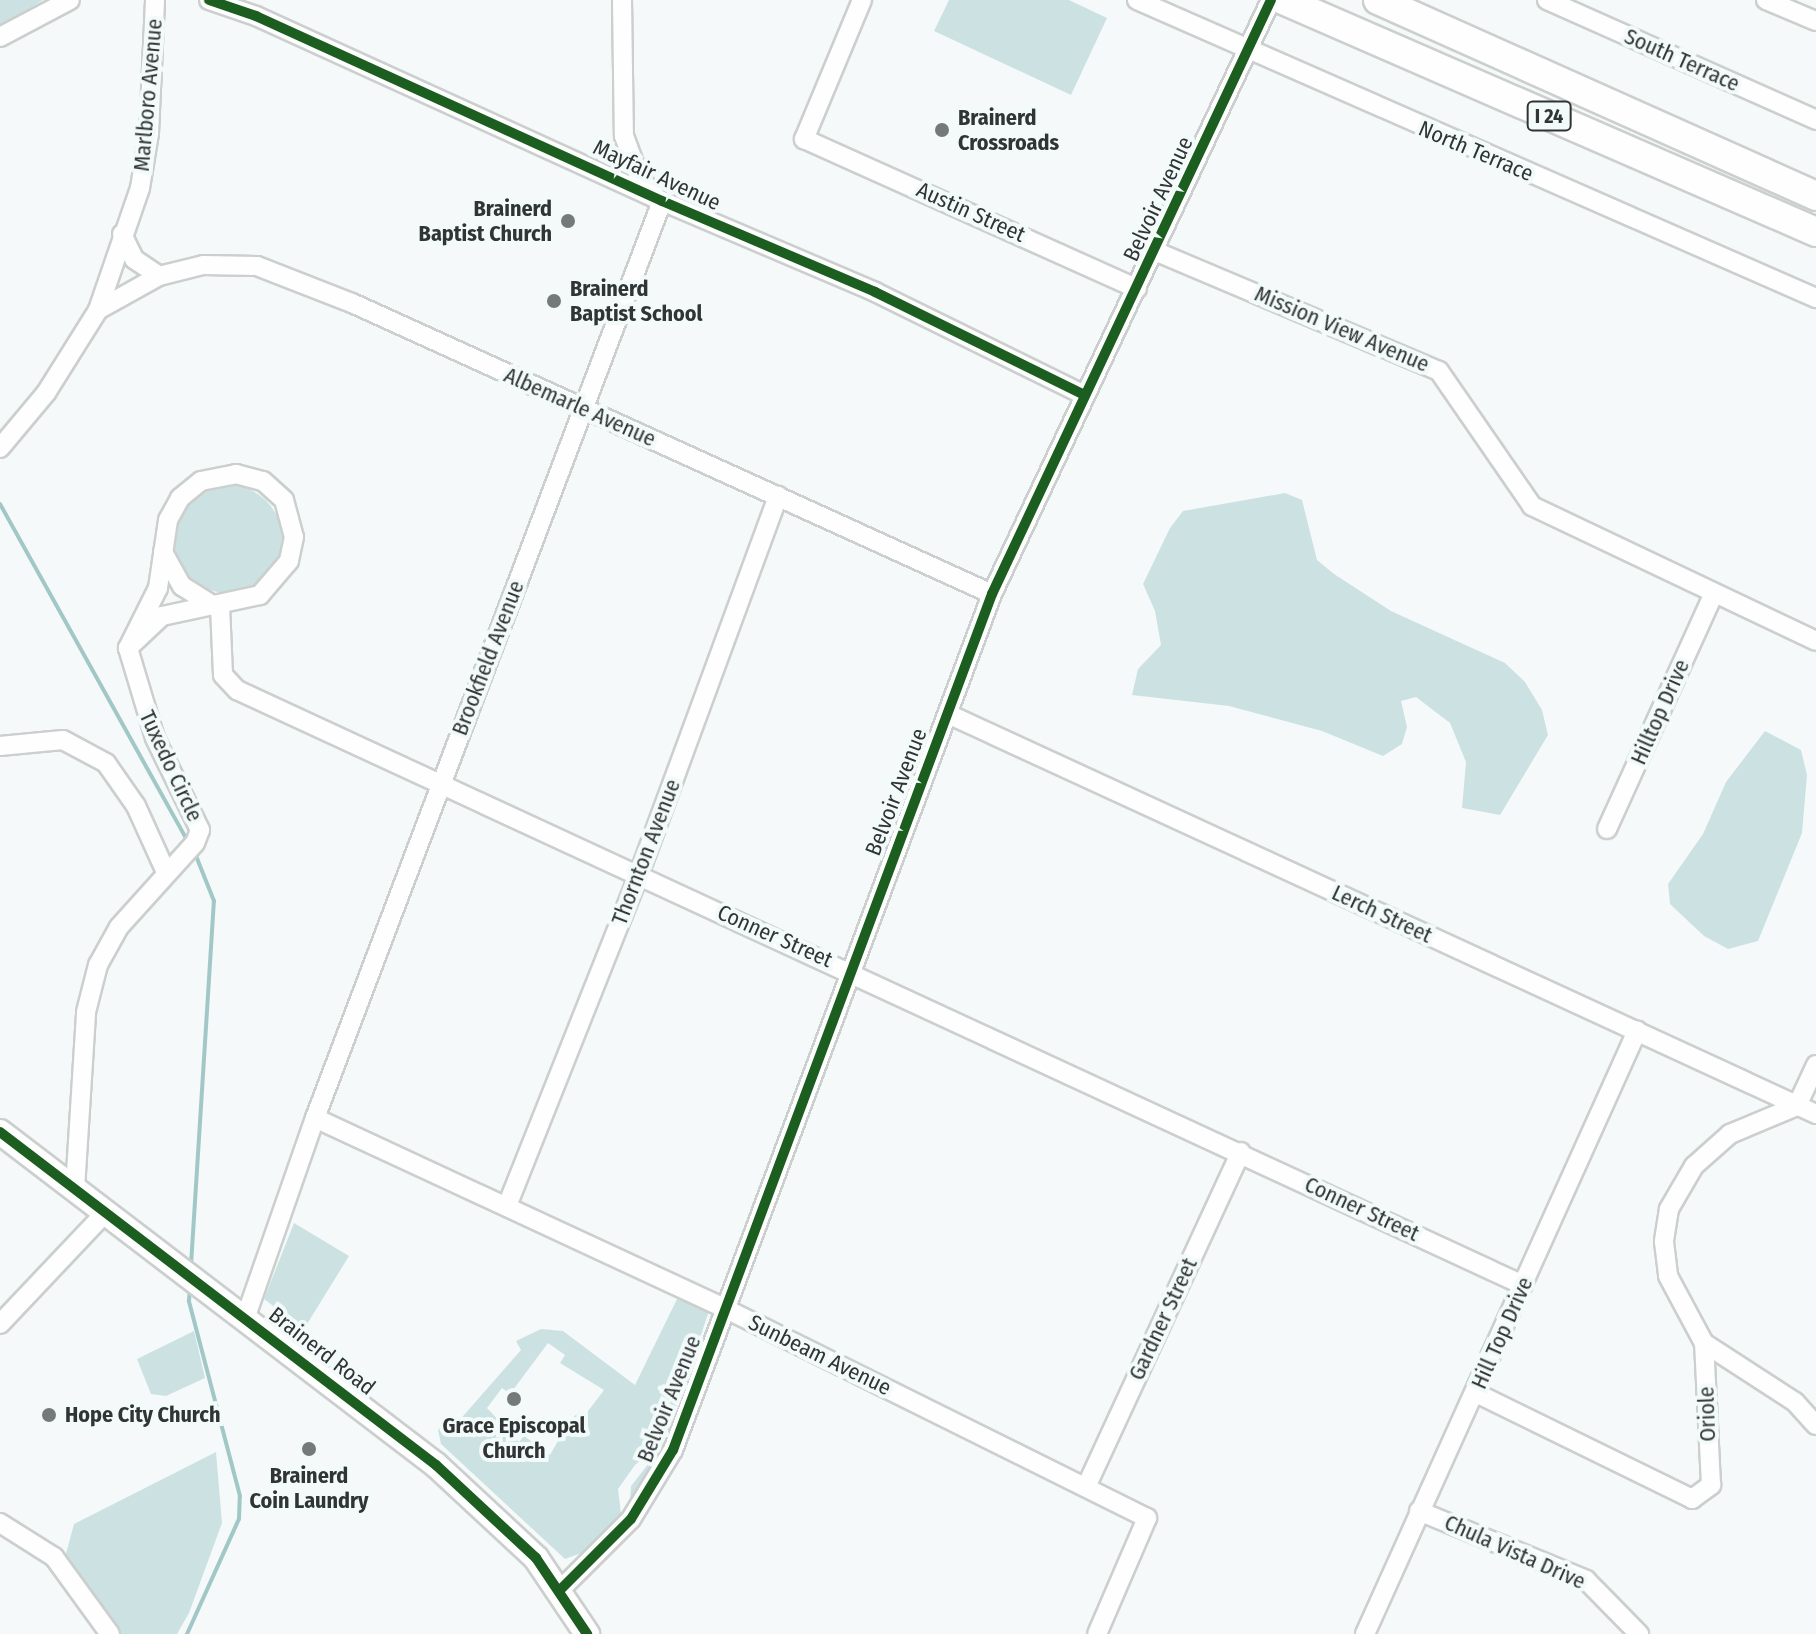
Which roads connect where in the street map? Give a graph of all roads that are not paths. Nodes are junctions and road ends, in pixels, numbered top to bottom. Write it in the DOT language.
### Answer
graph roads {
  1 [pos="70,0"];
  2 [pos="155,0"];
  3 [pos="209,0"];
  4 [pos="622,0"];
  5 [pos="862,0"];
  6 [pos="1137,0"];
  7 [pos="1271,0"];
  8 [pos="1283,0"];
  9 [pos="1378,0"];
  10 [pos="1766,0"];
  11 [pos="1552,1"];
  12 [pos="1816,21"];
  13 [pos="0,37"];
  14 [pos="1248,52"];
  15 [pos="1814,117"];
  16 [pos="1816,196"];
  17 [pos="662,201"];
  18 [pos="1816,232"];
  19 [pos="122,234"];
  20 [pos="1157,252"];
  21 [pos="159,276"];
  22 [pos="1137,289"];
  23 [pos="1816,298"];
  24 [pos="98,310"];
  25 [pos="1084,395"];
  26 [pos="583,409"];
  27 [pos="0,448"];
  28 [pos="778,496"];
  29 [pos="162,552"];
  30 [pos="992,594"];
  31 [pos="1713,595"];
  32 [pos="217,606"];
  33 [pos="1816,641"];
  34 [pos="128,648"];
  35 [pos="948,714"];
  36 [pos="0,746"];
  37 [pos="440,784"];
  38 [pos="1607,829"];
  39 [pos="166,872"];
  40 [pos="639,874"];
  41 [pos="849,969"];
  42 [pos="1637,1031"];
  43 [pos="1816,1065"];
  44 [pos="1797,1106"];
  45 [pos="1816,1114"];
  46 [pos="315,1118"];
  47 [pos="0,1132"];
  48 [pos="1241,1152"];
  49 [pos="75,1189"];
  50 [pos="507,1206"];
  51 [pos="105,1213"];
  52 [pos="1523,1285"];
  53 [pos="726,1309"];
  54 [pos="246,1316"];
  55 [pos="0,1324"];
  56 [pos="1704,1343"];
  57 [pos="1476,1393"];
  58 [pos="1816,1425"];
  59 [pos="1086,1487"];
  60 [pos="1419,1511"];
  61 [pos="0,1523"];
  62 [pos="560,1590"];
  63 [pos="110,1634"];
  64 [pos="587,1634"];
  65 [pos="1097,1634"];
  66 [pos="1365,1634"];
  67 [pos="1639,1634"];
  1 -- 13 [label="street"];
  2 -- 19 [label="street, Marlboro Avenue"];
  3 -- 17 [label="street, Mayfair Avenue"];
  4 -- 17 [label="street"];
  5 -- 22 [label="street, Austin Street"];
  6 -- 14 [label="street, North Terrace"];
  7 -- 14 [label="street, Belvoir Avenue"];
  8 -- 18 [label="highway, I 24"];
  9 -- 16 [label="highway, I 24"];
  10 -- 12 [label="street"];
  11 -- 15 [label="street, South Terrace"];
  14 -- 20 [label="street, Belvoir Avenue"];
  14 -- 23 [label="street, North Terrace"];
  17 -- 25 [label="street, Mayfair Avenue"];
  17 -- 26 [label="street, Brookfield Avenue"];
  19 -- 21 [label="street"];
  19 -- 24 [label="street, Marlboro Avenue"];
  20 -- 22 [label="street, Belvoir Avenue"];
  20 -- 31 [label="street, Mission View Avenue"];
  21 -- 24 [label="street, Marlboro Avenue"];
  21 -- 26 [label="street, Albemarle Avenue"];
  22 -- 25 [label="street, Belvoir Avenue"];
  24 -- 27 [label="street, Marlboro Avenue"];
  25 -- 30 [label="street, Belvoir Avenue"];
  26 -- 28 [label="street, Albemarle Avenue"];
  26 -- 37 [label="street, Brookfield Avenue"];
  28 -- 30 [label="street, Albemarle Avenue"];
  28 -- 40 [label="street, Thornton Avenue"];
  29 -- 32 [label="street"];
  29 -- 32 [label="street"];
  29 -- 34 [label="street"];
  30 -- 35 [label="street, Belvoir Avenue"];
  31 -- 33 [label="street, Mission View Avenue"];
  31 -- 38 [label="street, Hilltop Drive"];
  32 -- 34 [label="street"];
  32 -- 37 [label="street, Conner Street"];
  34 -- 39 [label="street, Tuxedo Circle"];
  35 -- 41 [label="street, Belvoir Avenue"];
  35 -- 42 [label="street, Lerch Street"];
  36 -- 39 [label="street"];
  37 -- 40 [label="street, Conner Street"];
  37 -- 46 [label="street, Brookfield Avenue"];
  39 -- 49 [label="street, Tuxedo Circle"];
  40 -- 41 [label="street, Conner Street"];
  40 -- 50 [label="street, Thornton Avenue"];
  41 -- 48 [label="street, Conner Street"];
  41 -- 53 [label="street, Belvoir Avenue"];
  42 -- 44 [label="street, Lerch Street"];
  42 -- 52 [label="street, Hill Top Drive"];
  43 -- 44 [label="street"];
  44 -- 45 [label="street, Lerch Street"];
  44 -- 56 [label="street"];
  46 -- 50 [label="street, Sunbeam Avenue"];
  46 -- 54 [label="street, Brookfield Avenue"];
  47 -- 49 [label="main road, Brainerd Road"];
  48 -- 52 [label="street, Conner Street"];
  48 -- 59 [label="street, Gardner Street"];
  49 -- 51 [label="main road, Brainerd Road"];
  50 -- 53 [label="street, Sunbeam Avenue"];
  51 -- 54 [label="main road, Brainerd Road"];
  51 -- 55 [label="street"];
  52 -- 57 [label="street, Hill Top Drive"];
  53 -- 59 [label="street, Sunbeam Avenue"];
  53 -- 62 [label="street, Belvoir Avenue"];
  54 -- 62 [label="main road, Brainerd Road"];
  56 -- 57 [label="street, Oriole"];
  56 -- 58 [label="street"];
  57 -- 60 [label="street, Hill Top Drive"];
  59 -- 65 [label="street, Sunbeam Avenue"];
  60 -- 66 [label="street, Hill Top Drive"];
  60 -- 67 [label="street, Chula Vista Drive"];
  61 -- 63 [label="street"];
  62 -- 64 [label="main road, Brainerd Road"];
}
